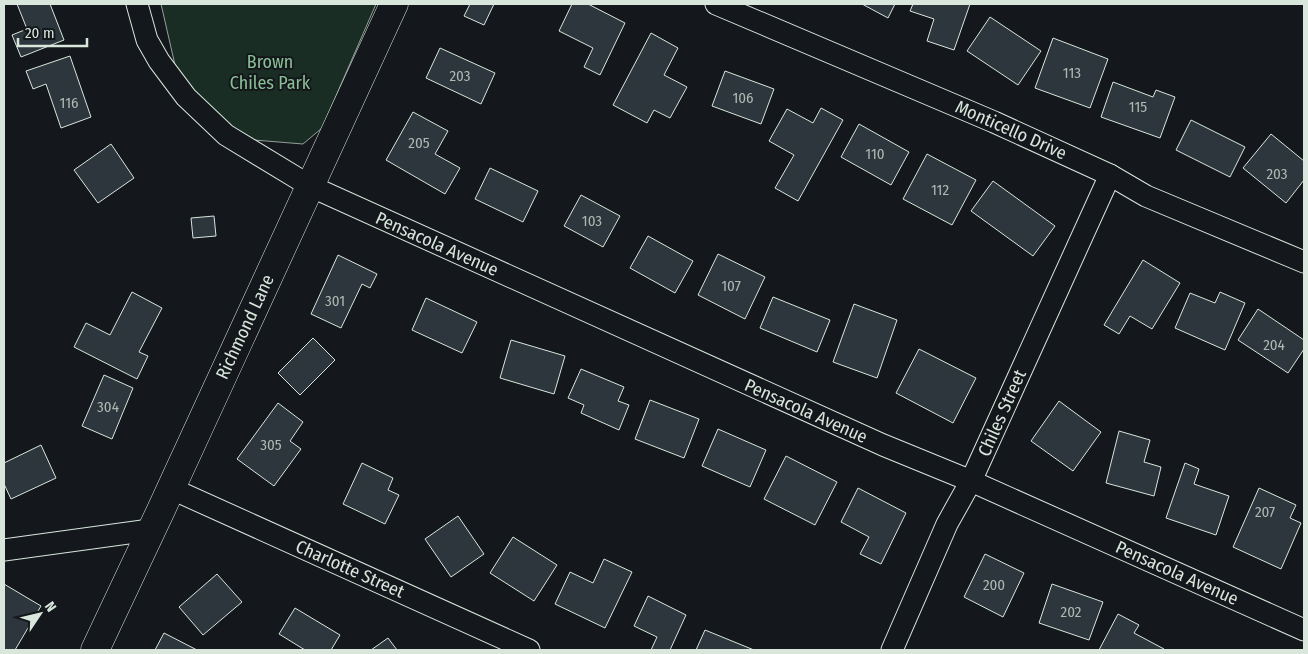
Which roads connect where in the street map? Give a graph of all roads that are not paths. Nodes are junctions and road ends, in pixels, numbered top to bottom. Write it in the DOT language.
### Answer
graph roads {
  1 [pos="137,4"];
  2 [pos="394,4"];
  3 [pos="716,4"];
  4 [pos="1110,174"];
  5 [pos="310,186"];
  6 [pos="1304,262"];
  7 [pos="971,481"];
  8 [pos="170,488"];
  9 [pos="150,530"];
  10 [pos="4,550"];
  11 [pos="1304,630"];
  12 [pos="95,650"];
  13 [pos="529,650"];
  14 [pos="892,650"];
  1 -- 5 [label="street, Pensacola Avenue"];
  2 -- 5 [label="street, Richmond Lane"];
  3 -- 4 [label="street, Monticello Drive"];
  4 -- 6 [label="street, Monticello Drive"];
  4 -- 7 [label="street, Chiles Street"];
  5 -- 7 [label="street, Pensacola Avenue"];
  5 -- 8 [label="street, Richmond Lane"];
  7 -- 11 [label="street, Pensacola Avenue"];
  7 -- 14 [label="street, Chiles Street"];
  8 -- 9 [label="street, Richmond Lane"];
  8 -- 13 [label="street, Charlotte Street"];
  9 -- 10 [label="street"];
  9 -- 12 [label="street, Richmond Lane"];
}
